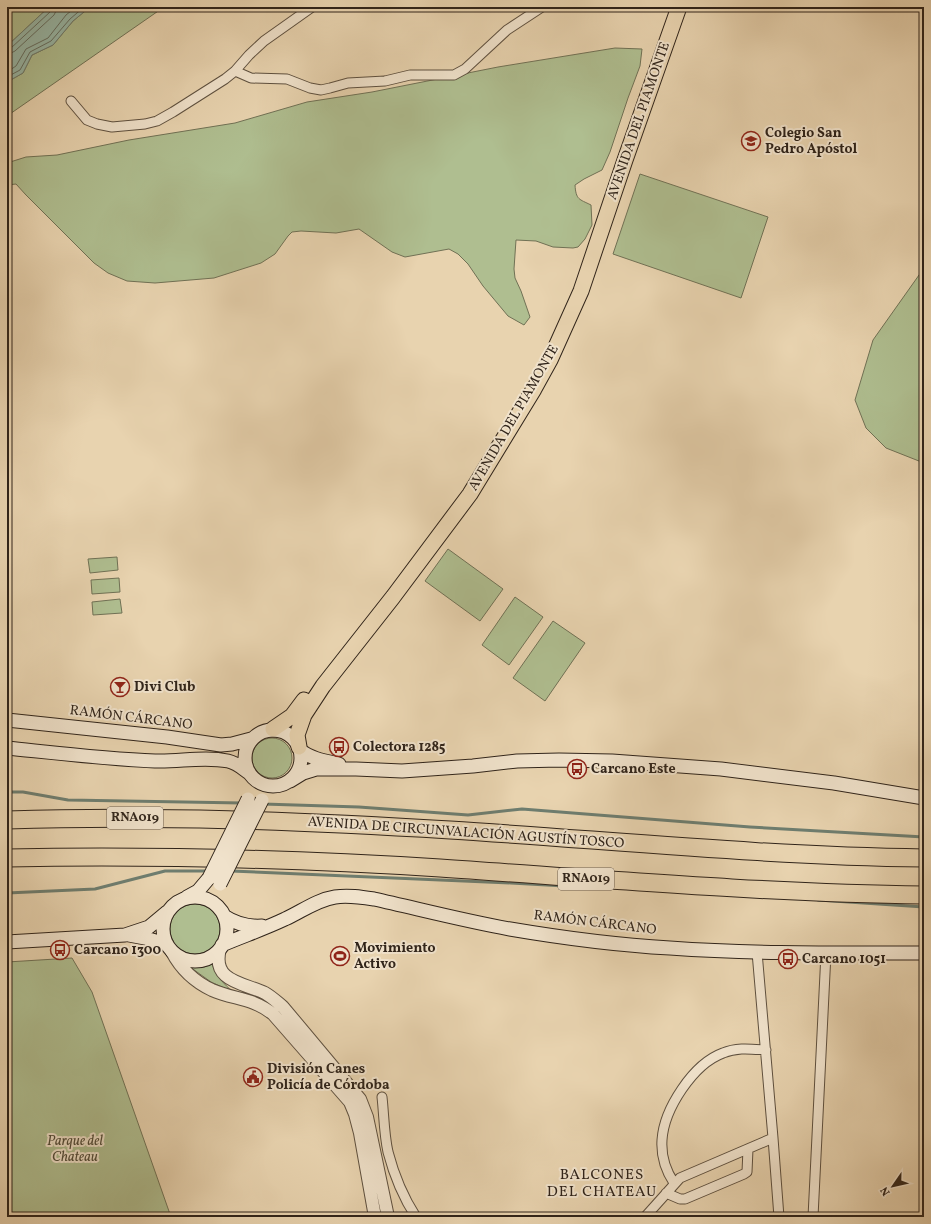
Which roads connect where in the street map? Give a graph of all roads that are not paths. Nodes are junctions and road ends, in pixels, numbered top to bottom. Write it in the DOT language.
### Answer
graph roads {
  1 [pos="312,7"];
  2 [pos="542,7"];
  3 [pos="670,7"];
  4 [pos="679,7"];
  5 [pos="235,71"];
  6 [pos="71,101"];
  7 [pos="7,720"];
  8 [pos="273,730"];
  9 [pos="251,739"];
  10 [pos="7,748"];
  11 [pos="299,748"];
  12 [pos="356,769"];
  13 [pos="250,774"];
  14 [pos="285,783"];
  15 [pos="924,798"];
  16 [pos="7,820"];
  17 [pos="7,858"];
  18 [pos="924,858"];
  19 [pos="215,881"];
  20 [pos="924,895"];
  21 [pos="187,897"];
  22 [pos="221,911"];
  23 [pos="167,912"];
  24 [pos="271,925"];
  25 [pos="125,935"];
  26 [pos="7,942"];
  27 [pos="221,947"];
  28 [pos="169,948"];
  29 [pos="757,952"];
  30 [pos="924,953"];
  31 [pos="826,954"];
  32 [pos="766,1050"];
  33 [pos="382,1097"];
  34 [pos="773,1138"];
  35 [pos="748,1149"];
  36 [pos="674,1183"];
  37 [pos="666,1193"];
  38 [pos="375,1217"];
  39 [pos="388,1217"];
  40 [pos="416,1217"];
  41 [pos="645,1217"];
  42 [pos="779,1217"];
  43 [pos="813,1217"];
  1 -- 5 [label="street"];
  2 -- 5 [label="street"];
  3 -- 8 [label="main road, AVENIDA DEL PIAMONTE"];
  4 -- 11 [label="main road, AVENIDA DEL PIAMONTE"];
  5 -- 6 [label="street"];
  7 -- 9 [label="main road, RAMÓN CÁRCANO"];
  8 -- 9 [label="main road"];
  8 -- 11 [label="main road"];
  9 -- 13 [label="main road"];
  10 -- 13 [label="main road"];
  11 -- 12 [label="main road"];
  11 -- 14 [label="main road"];
  12 -- 14 [label="main road"];
  12 -- 15 [label="main road"];
  13 -- 14 [label="main road"];
  13 -- 19 [label="main road, bridge"];
  14 -- 19 [label="main road, bridge"];
  16 -- 18 [label="highway, AVENIDA DE CIRCUNVALACIÓN AGUSTÍN TOSCO / RNA019"];
  17 -- 20 [label="highway, RNA019"];
  19 -- 21 [label="main road"];
  19 -- 22 [label="main road"];
  21 -- 22 [label="main road"];
  21 -- 23 [label="main road"];
  22 -- 24 [label="main road, RAMÓN CÁRCANO"];
  22 -- 27 [label="main road"];
  23 -- 25 [label="main road"];
  23 -- 28 [label="main road"];
  24 -- 27 [label="main road, RAMÓN CÁRCANO"];
  24 -- 29 [label="main road, RAMÓN CÁRCANO"];
  25 -- 26 [label="main road"];
  25 -- 28 [label="main road"];
  27 -- 28 [label="main road"];
  27 -- 39 [label="street"];
  28 -- 38 [label="street"];
  29 -- 31 [label="main road, RAMÓN CÁRCANO"];
  29 -- 32 [label="street"];
  30 -- 31 [label="main road, RAMÓN CÁRCANO"];
  31 -- 43 [label="street"];
  32 -- 34 [label="street"];
  32 -- 36 [label="street"];
  33 -- 40 [label="street"];
  34 -- 35 [label="street"];
  34 -- 42 [label="street"];
  35 -- 36 [label="street"];
  35 -- 37 [label="street"];
  36 -- 37 [label="street"];
  37 -- 41 [label="street"];
}
